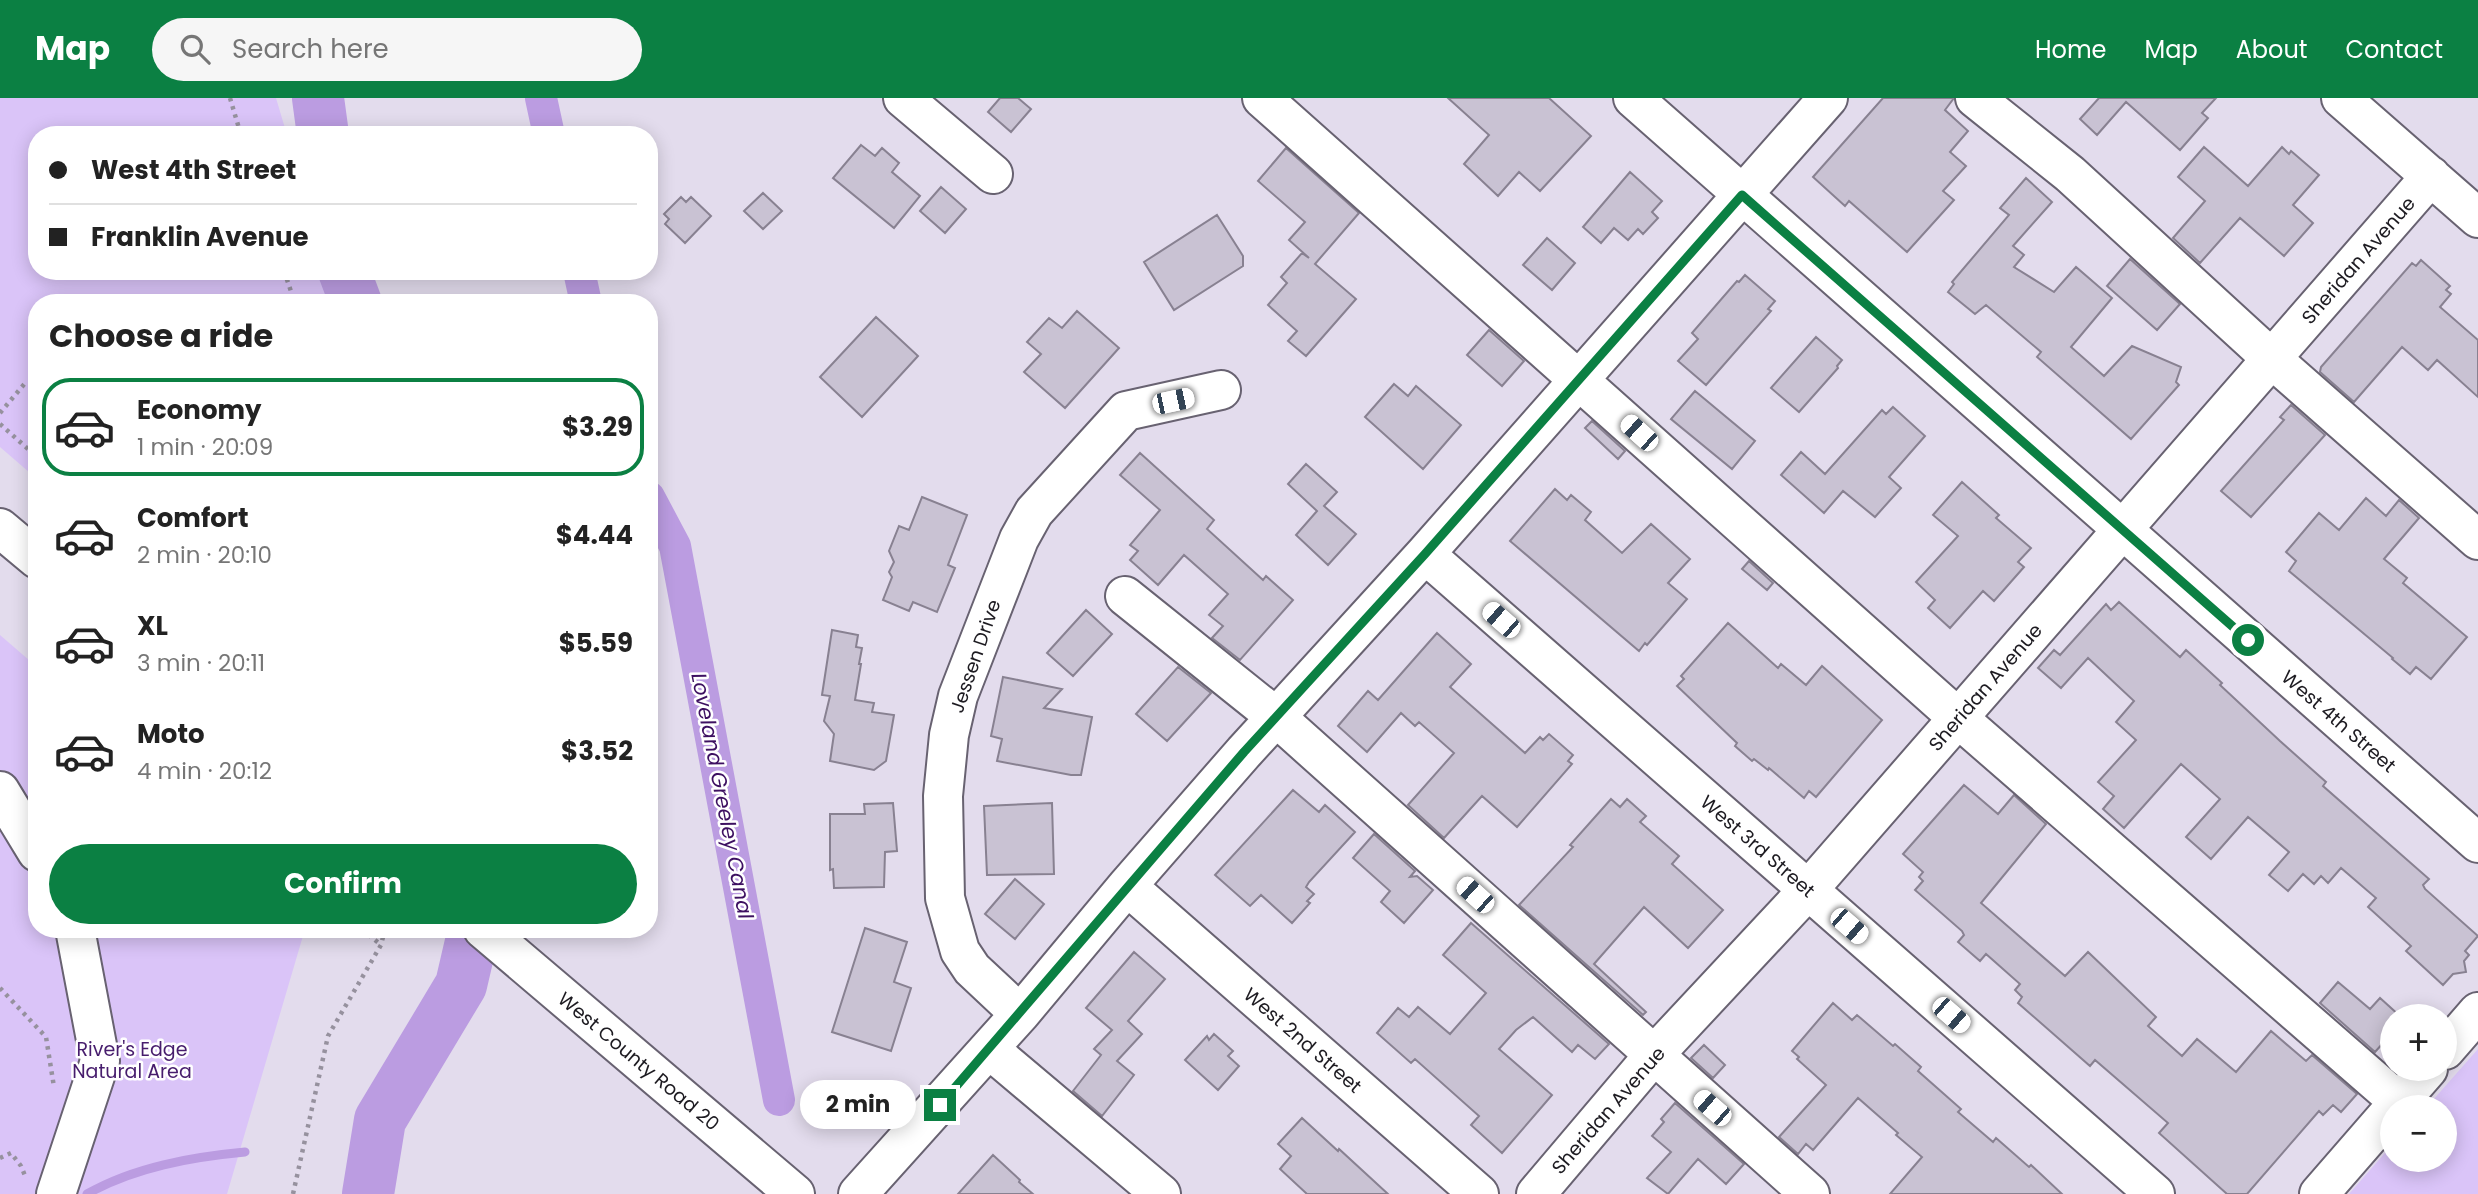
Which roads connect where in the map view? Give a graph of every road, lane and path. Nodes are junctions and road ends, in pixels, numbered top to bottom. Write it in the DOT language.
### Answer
graph roads {
  1 [pos="230,98"];
  2 [pos="903,98"];
  3 [pos="1262,98"];
  4 [pos="1633,98"];
  5 [pos="1828,98"];
  6 [pos="1975,98"];
  7 [pos="2341,98"];
  8 [pos="238,126"];
  9 [pos="993,174"];
  10 [pos="2431,176"];
  11 [pos="1742,195"];
  12 [pos="2478,218"];
  13 [pos="2272,359"];
  14 [pos="1579,380"];
  15 [pos="26,382"];
  16 [pos="1221,390"];
  17 [pos="0,413"];
  18 [pos="0,424"];
  19 [pos="28,449"];
  20 [pos="0,528"];
  21 [pos="2122,530"];
  22 [pos="2478,540"];
  23 [pos="28,551"];
  24 [pos="1425,554"];
  25 [pos="1125,596"];
  26 [pos="1276,717"];
  27 [pos="1958,718"];
  28 [pos="0,791"];
  29 [pos="28,837"];
  30 [pos="2478,843"];
  31 [pos="1127,886"];
  32 [pos="1808,890"];
  33 [pos="77,938"];
  34 [pos="373,938"];
  35 [pos="383,938"];
  36 [pos="494,938"];
  37 [pos="381,945"];
  38 [pos="0,988"];
  39 [pos="2478,1012"];
  40 [pos="1020,1014"];
  41 [pos="2457,1036"];
  42 [pos="989,1049"];
  43 [pos="1653,1056"];
  44 [pos="2418,1081"];
  45 [pos="54,1088"];
  46 [pos="2382,1095"];
  47 [pos="2405,1095"];
  48 [pos="2380,1124"];
  49 [pos="0,1158"];
  50 [pos="761,1180"];
  51 [pos="43,1189"];
  52 [pos="293,1194"];
  53 [pos="795,1194"];
  54 [pos="858,1194"];
  55 [pos="1161,1194"];
  56 [pos="1479,1194"];
  57 [pos="1536,1194"];
  58 [pos="1810,1194"];
  59 [pos="2155,1194"];
  60 [pos="2319,1194"];
  1 -- 8 [label="path"];
  2 -- 9 [label="street"];
  3 -- 14 [label="street"];
  4 -- 11 [label="street, West 4th Street"];
  5 -- 11 [label="street"];
  6 -- 13 [label="street"];
  7 -- 10 [label="street"];
  10 -- 12 [label="street"];
  10 -- 13 [label="street, Sheridan Avenue"];
  11 -- 14 [label="street"];
  11 -- 21 [label="street, West 4th Street"];
  13 -- 21 [label="street, Sheridan Avenue"];
  13 -- 22 [label="street"];
  14 -- 24 [label="street"];
  14 -- 27 [label="street"];
  15 -- 17 [label="path"];
  16 -- 40 [label="street, Jessen Drive"];
  18 -- 19 [label="path"];
  20 -- 23 [label="street"];
  21 -- 27 [label="street, Sheridan Avenue"];
  21 -- 30 [label="street, West 4th Street"];
  24 -- 26 [label="street"];
  24 -- 32 [label="street, West 3rd Street"];
  25 -- 26 [label="street"];
  26 -- 31 [label="street"];
  26 -- 43 [label="street"];
  27 -- 32 [label="street, Sheridan Avenue"];
  27 -- 46 [label="street"];
  28 -- 29 [label="street"];
  31 -- 40 [label="street"];
  31 -- 56 [label="street, West 2nd Street"];
  32 -- 43 [label="street, Sheridan Avenue"];
  32 -- 59 [label="street, West 3rd Street"];
  33 -- 51 [label="street"];
  34 -- 37 [label="path"];
  35 -- 37 [label="path"];
  36 -- 50 [label="street, West County Road 20"];
  37 -- 52 [label="path"];
  38 -- 45 [label="path"];
  39 -- 41 [label="street"];
  40 -- 42 [label="street"];
  42 -- 54 [label="street"];
  42 -- 55 [label="street"];
  43 -- 57 [label="street, Sheridan Avenue"];
  43 -- 58 [label="street"];
  44 -- 47 [label="street"];
  48 -- 60 [label="street"];
  49 -- 51 [label="path"];
  50 -- 53 [label="street, West County Road 20"];
}
